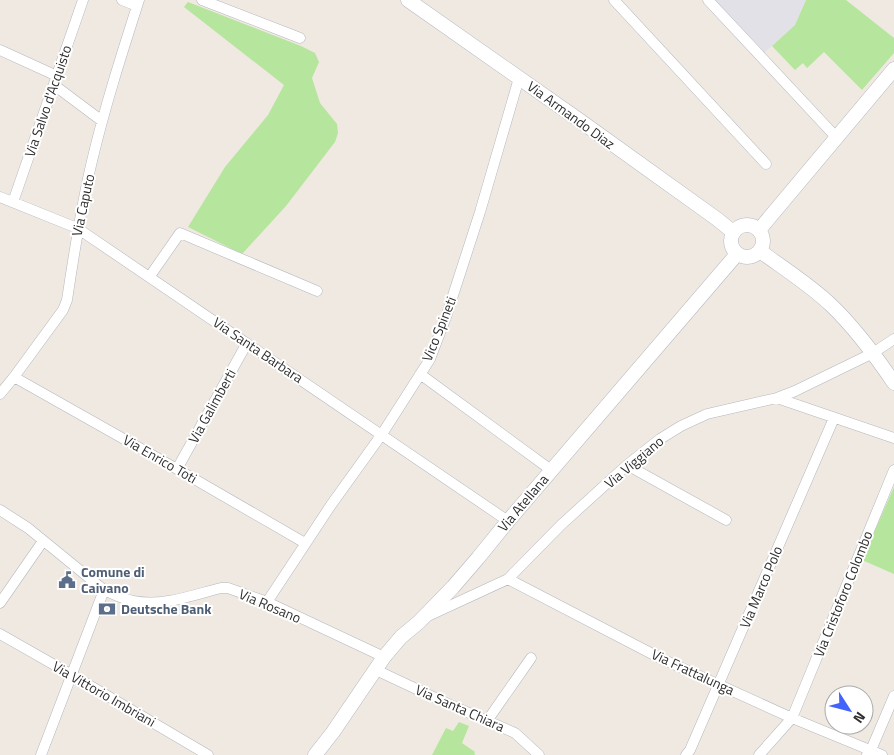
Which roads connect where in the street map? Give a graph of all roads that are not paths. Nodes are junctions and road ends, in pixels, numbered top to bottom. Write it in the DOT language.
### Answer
graph roads {
  1 [pos="83,0"];
  2 [pos="122,0"];
  3 [pos="202,0"];
  4 [pos="408,0"];
  5 [pos="614,0"];
  6 [pos="708,0"];
  7 [pos="138,3"];
  8 [pos="300,38"];
  9 [pos="0,50"];
  10 [pos="894,69"];
  11 [pos="519,78"];
  12 [pos="56,80"];
  13 [pos="102,121"];
  14 [pos="836,137"];
  15 [pos="766,164"];
  16 [pos="0,197"];
  17 [pos="13,202"];
  18 [pos="77,228"];
  19 [pos="759,230"];
  20 [pos="733,232"];
  21 [pos="760,251"];
  22 [pos="737,254"];
  23 [pos="150,276"];
  24 [pos="317,291"];
  25 [pos="894,339"];
  26 [pos="248,343"];
  27 [pos="873,353"];
  28 [pos="420,374"];
  29 [pos="14,377"];
  30 [pos="894,383"];
  31 [pos="0,394"];
  32 [pos="777,398"];
  33 [pos="834,418"];
  34 [pos="382,434"];
  35 [pos="894,438"];
  36 [pos="627,466"];
  37 [pos="177,469"];
  38 [pos="551,470"];
  39 [pos="894,470"];
  40 [pos="0,510"];
  41 [pos="508,520"];
  42 [pos="726,520"];
  43 [pos="42,541"];
  44 [pos="305,543"];
  45 [pos="508,579"];
  46 [pos="104,590"];
  47 [pos="267,602"];
  48 [pos="0,603"];
  49 [pos="422,619"];
  50 [pos="0,634"];
  51 [pos="384,657"];
  52 [pos="532,658"];
  53 [pos="376,670"];
  54 [pos="72,675"];
  55 [pos="719,684"];
  56 [pos="894,696"];
  57 [pos="792,718"];
  58 [pos="487,721"];
  59 [pos="869,752"];
  60 [pos="42,755"];
  61 [pos="208,755"];
  62 [pos="315,755"];
  63 [pos="539,755"];
  64 [pos="686,755"];
  65 [pos="759,755"];
  66 [pos="882,755"];
  1 -- 12 [label="street, Via Salvo d'Acquisto"];
  2 -- 7 [label="street"];
  3 -- 8 [label="street"];
  4 -- 11 [label="main road, Via Armando Diaz"];
  5 -- 15 [label="street"];
  6 -- 14 [label="street"];
  7 -- 13 [label="street, Via Caputo"];
  9 -- 12 [label="street"];
  10 -- 14 [label="main road"];
  11 -- 20 [label="main road, Via Armando Diaz"];
  11 -- 28 [label="street, Vico Spineti"];
  12 -- 13 [label="street"];
  12 -- 17 [label="street, Via Salvo d'Acquisto"];
  13 -- 18 [label="street, Via Caputo"];
  14 -- 19 [label="main road"];
  16 -- 17 [label="street, Via Santa Barbara"];
  17 -- 18 [label="street, Via Santa Barbara"];
  18 -- 23 [label="street, Via Santa Barbara"];
  18 -- 29 [label="street, Via Caputo"];
  19 -- 20 [label="main road"];
  19 -- 21 [label="main road"];
  20 -- 22 [label="main road"];
  21 -- 22 [label="main road"];
  21 -- 27 [label="main road"];
  22 -- 38 [label="main road, Via Atellana"];
  23 -- 24 [label="street"];
  23 -- 26 [label="street, Via Santa Barbara"];
  25 -- 27 [label="street, Via Viggiano"];
  26 -- 34 [label="street, Via Santa Barbara"];
  26 -- 37 [label="street, Via Galimberti"];
  27 -- 30 [label="main road"];
  27 -- 32 [label="street, Via Viggiano"];
  28 -- 34 [label="street, Vico Spineti"];
  28 -- 38 [label="street"];
  29 -- 31 [label="street, Via Caputo"];
  29 -- 37 [label="street, Via Enrico Toti"];
  32 -- 33 [label="street"];
  32 -- 36 [label="street, Via Viggiano"];
  33 -- 35 [label="street"];
  33 -- 55 [label="street, Via Marco Polo"];
  34 -- 41 [label="street, Via Santa Barbara"];
  34 -- 44 [label="street, Vico Spineti"];
  36 -- 42 [label="street"];
  36 -- 45 [label="street, Via Viggiano"];
  37 -- 44 [label="street, Via Enrico Toti"];
  38 -- 41 [label="main road, Via Atellana"];
  39 -- 57 [label="street, Via Cristoforo Colombo"];
  40 -- 43 [label="street, Via Rosano"];
  41 -- 49 [label="main road, Via Atellana"];
  43 -- 46 [label="street, Via Rosano"];
  43 -- 48 [label="street"];
  44 -- 47 [label="street, Vico Spineti"];
  45 -- 49 [label="street, Via Viggiano"];
  45 -- 55 [label="street, Via Frattalunga"];
  46 -- 47 [label="street, Via Rosano"];
  46 -- 54 [label="street"];
  47 -- 51 [label="street, Via Rosano"];
  49 -- 51 [label="main road, Via Atellana"];
  50 -- 54 [label="street, Via Vittorio Imbriani"];
  51 -- 53 [label="main road, Via Atellana"];
  52 -- 58 [label="street"];
  53 -- 58 [label="street, Via Santa Chiara"];
  53 -- 62 [label="main road, Via Atellana"];
  54 -- 60 [label="street"];
  54 -- 61 [label="street, Via Vittorio Imbriani"];
  55 -- 57 [label="street, Via Frattalunga"];
  55 -- 64 [label="street, Via Marco Polo"];
  56 -- 59 [label="street"];
  57 -- 59 [label="street, Via Frattalunga"];
  57 -- 65 [label="street, Via Cristoforo Colombo"];
  58 -- 63 [label="street, Via Santa Chiara"];
  59 -- 66 [label="street, Via Frattalunga"];
}
